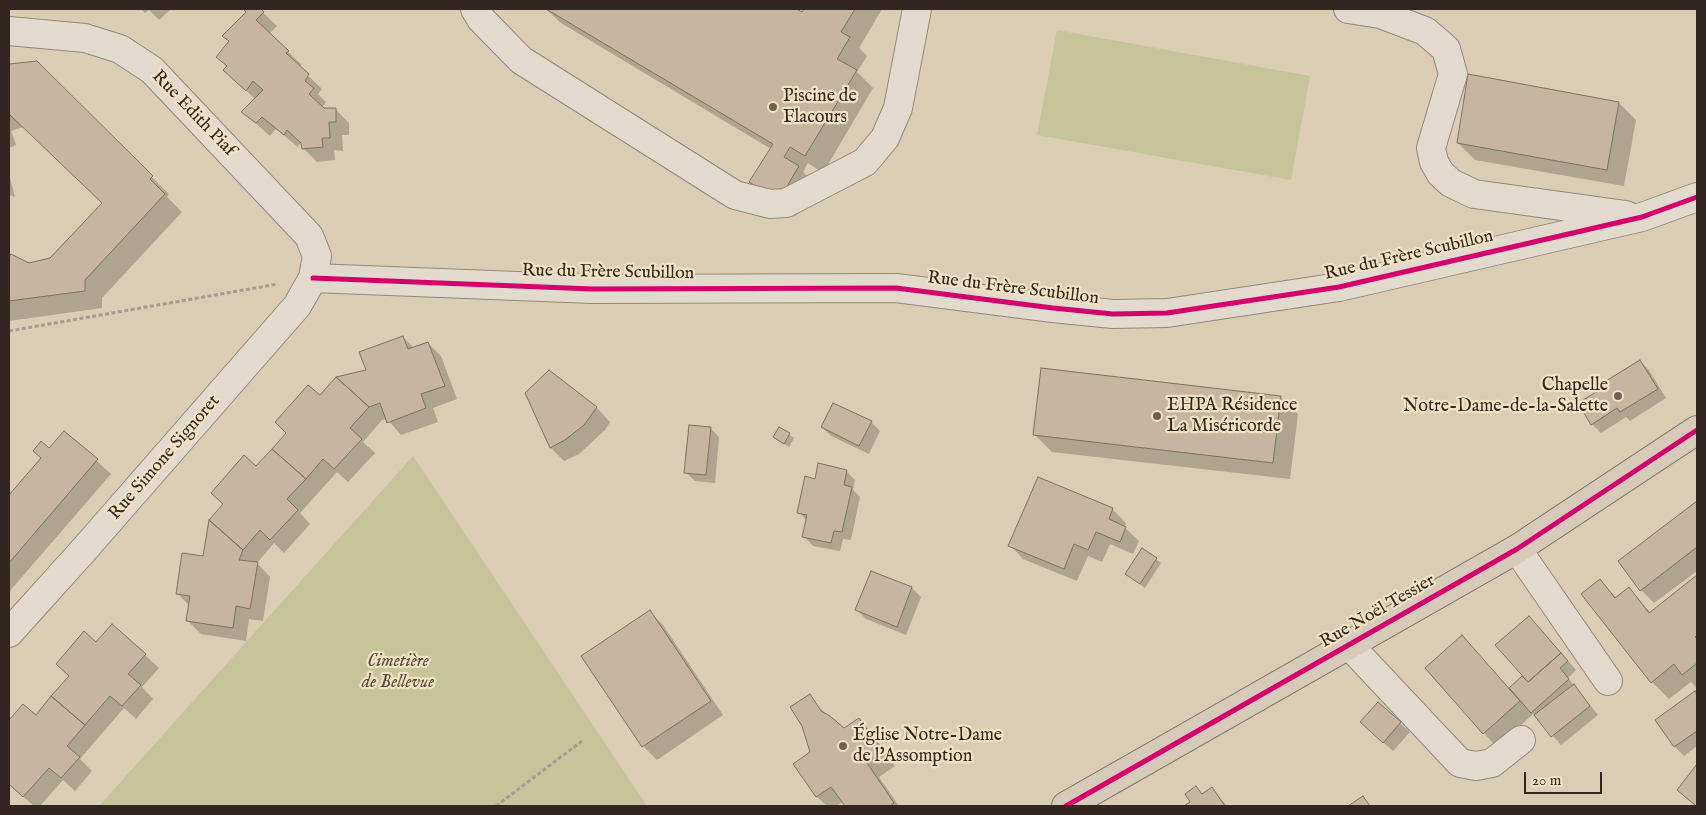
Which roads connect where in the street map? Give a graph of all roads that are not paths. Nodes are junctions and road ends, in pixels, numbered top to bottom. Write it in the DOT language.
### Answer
graph roads {
  1 [pos="475,9"];
  2 [pos="917,9"];
  3 [pos="1348,9"];
  4 [pos="9,31"];
  5 [pos="1697,197"];
  6 [pos="1642,217"];
  7 [pos="313,278"];
  8 [pos="1697,430"];
  9 [pos="1517,549"];
  10 [pos="9,633"];
  11 [pos="1349,645"];
  12 [pos="1608,681"];
  13 [pos="1521,740"];
  14 [pos="1066,806"];
  1 -- 2 [label="street"];
  3 -- 6 [label="street"];
  4 -- 7 [label="street, Rue Edith Piaf"];
  5 -- 6 [label="street, Rue du Frère Scubillon"];
  6 -- 7 [label="street, Rue du Frère Scubillon"];
  7 -- 10 [label="street, Rue Simone Signoret"];
  8 -- 9 [label="main road, Rue Noël Tessier"];
  9 -- 11 [label="main road, Rue Noël Tessier"];
  9 -- 12 [label="street"];
  11 -- 13 [label="street"];
  11 -- 14 [label="main road, Rue Noël Tessier"];
}
